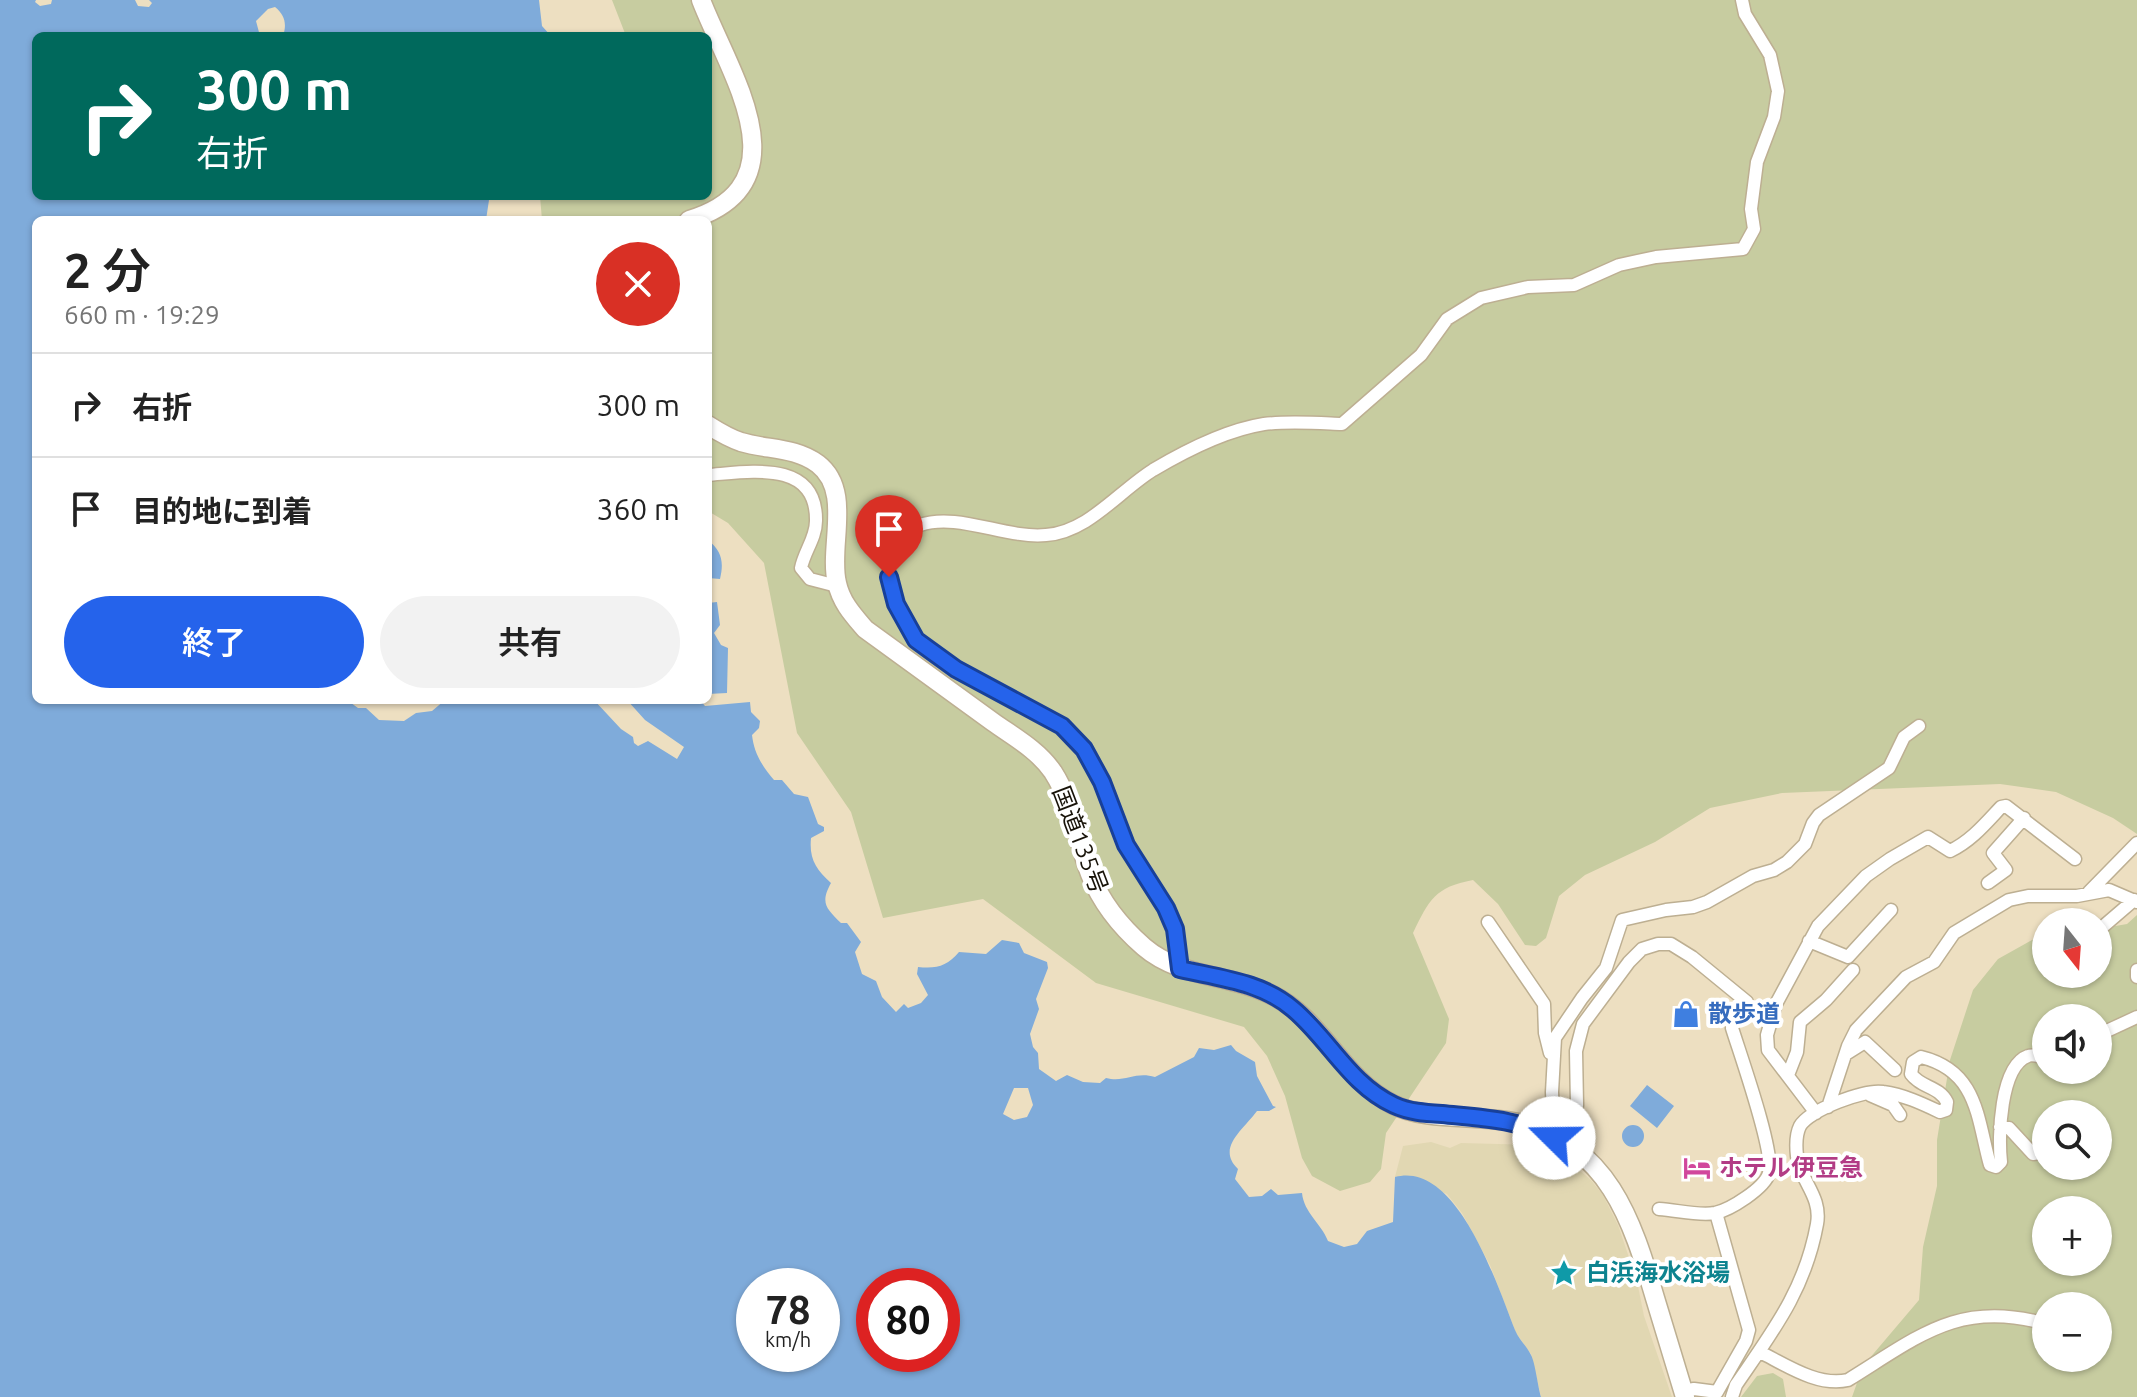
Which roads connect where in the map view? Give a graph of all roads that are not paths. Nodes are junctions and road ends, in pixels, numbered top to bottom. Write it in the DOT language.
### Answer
graph roads {
  1 [pos="701,0"];
  2 [pos="1742,0"];
  3 [pos="703,216"];
  4 [pos="712,427"];
  5 [pos="712,475"];
  6 [pos="837,586"];
  7 [pos="1919,726"];
  8 [pos="2024,818"];
  9 [pos="2137,843"];
  10 [pos="2075,859"];
  11 [pos="1988,883"];
  12 [pos="2089,892"];
  13 [pos="2136,901"];
  14 [pos="1891,910"];
  15 [pos="2112,920"];
  16 [pos="1488,922"];
  17 [pos="1809,941"];
  18 [pos="1180,969"];
  19 [pos="1853,970"];
  20 [pos="2137,970"];
  21 [pos="2137,977"];
  22 [pos="1747,1002"];
  23 [pos="2137,1017"];
  24 [pos="1732,1028"];
  25 [pos="2112,1029"];
  26 [pos="1846,1054"];
  27 [pos="2032,1055"];
  28 [pos="1554,1061"];
  29 [pos="1895,1070"];
  30 [pos="1788,1075"];
  31 [pos="1866,1093"];
  32 [pos="1822,1110"];
  33 [pos="1900,1115"];
  34 [pos="2000,1127"];
  35 [pos="1554,1138"];
  36 [pos="1571,1147"];
  37 [pos="2032,1153"];
  38 [pos="1659,1209"];
  39 [pos="1716,1213"];
  40 [pos="2032,1320"];
  41 [pos="1760,1352"];
  42 [pos="1684,1394"];
  43 [pos="1732,1397"];
  1 -- 3 [label="highway"];
  2 -- 18 [label="street"];
  4 -- 6 [label="highway, 国道135号"];
  5 -- 6 [label="street"];
  6 -- 18 [label="highway, 国道135号"];
  7 -- 28 [label="street"];
  8 -- 10 [label="street"];
  8 -- 11 [label="street"];
  8 -- 17 [label="street"];
  9 -- 12 [label="street"];
  12 -- 13 [label="street"];
  12 -- 26 [label="street"];
  13 -- 15 [label="street"];
  14 -- 17 [label="street"];
  16 -- 28 [label="street"];
  17 -- 30 [label="street"];
  18 -- 35 [label="highway, 国道135号"];
  19 -- 30 [label="street"];
  20 -- 21 [label="street"];
  22 -- 36 [label="street"];
  23 -- 25 [label="street"];
  24 -- 39 [label="street"];
  26 -- 29 [label="street"];
  26 -- 32 [label="street"];
  27 -- 34 [label="street"];
  28 -- 35 [label="street"];
  30 -- 32 [label="street"];
  31 -- 32 [label="street"];
  31 -- 33 [label="street"];
  31 -- 34 [label="street"];
  32 -- 41 [label="street"];
  34 -- 37 [label="street"];
  35 -- 36 [label="highway, 国道135号"];
  36 -- 42 [label="highway, 国道135号"];
  38 -- 39 [label="street"];
  39 -- 42 [label="street"];
  40 -- 41 [label="street"];
  41 -- 43 [label="street"];
}
